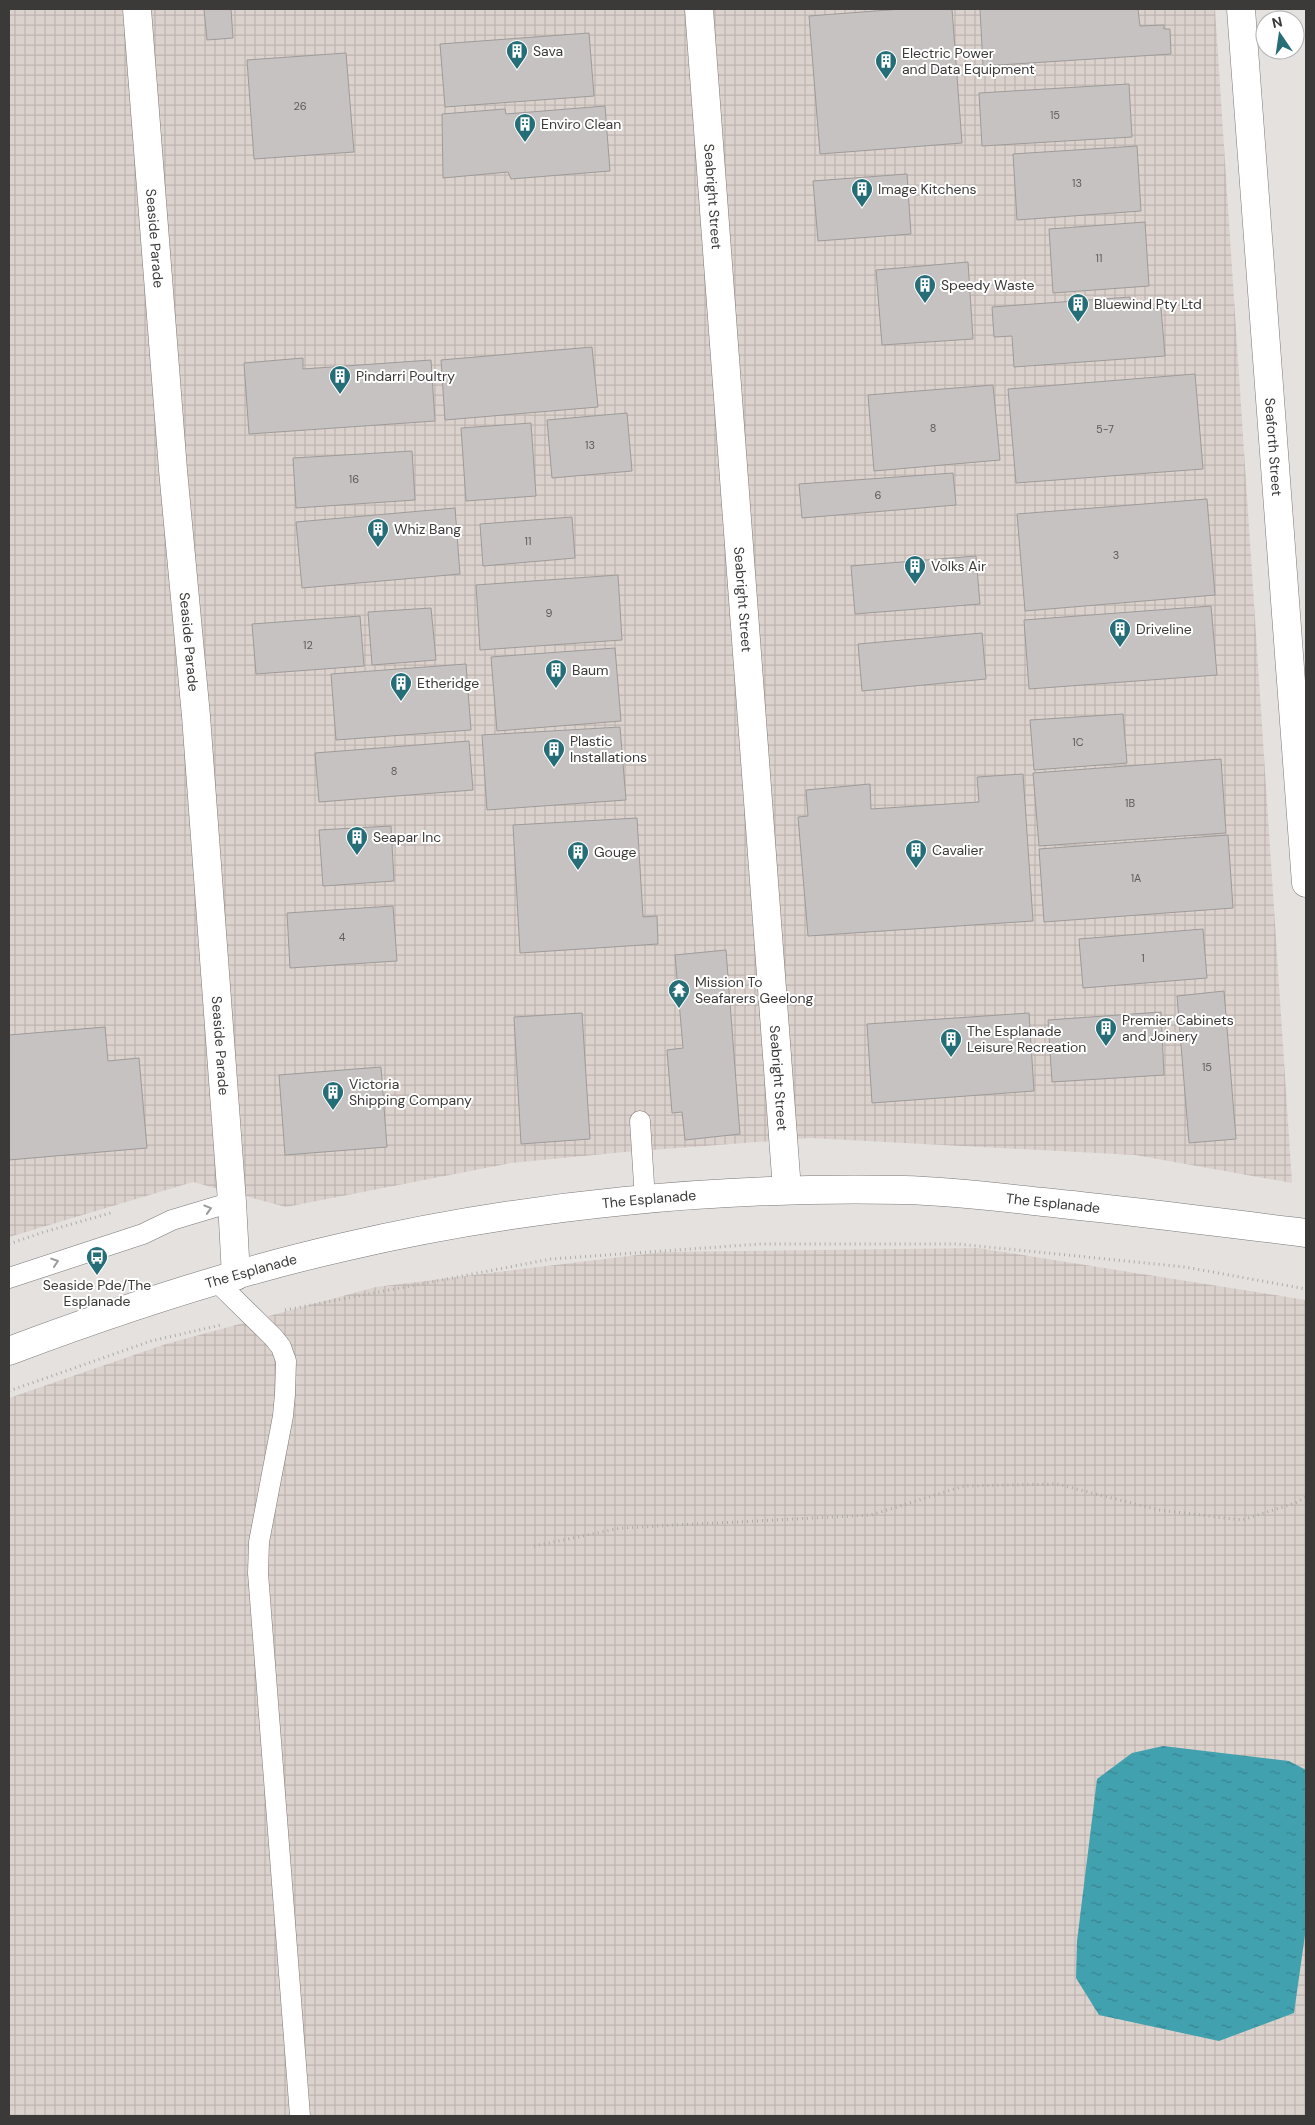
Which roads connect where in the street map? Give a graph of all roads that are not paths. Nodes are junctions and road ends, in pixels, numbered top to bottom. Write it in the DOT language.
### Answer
graph roads {
  1 [pos="137,9"];
  2 [pos="699,9"];
  3 [pos="1241,9"];
  4 [pos="1306,884"];
  5 [pos="640,1121"];
  6 [pos="787,1190"];
  7 [pos="645,1200"];
  8 [pos="232,1202"];
  9 [pos="1306,1233"];
  10 [pos="9,1278"];
  11 [pos="226,1278"];
  12 [pos="9,1351"];
  13 [pos="300,2116"];
  1 -- 8 [label="street, Seaside Parade"];
  2 -- 6 [label="street, Seabright Street"];
  3 -- 4 [label="street, Seaforth Street"];
  5 -- 7 [label="lane"];
  6 -- 7 [label="street, The Esplanade"];
  6 -- 9 [label="street, The Esplanade"];
  7 -- 11 [label="street, The Esplanade"];
  10 -- 8 [label="lane, one-way"];
  8 -- 11 [label="street, Seaside Parade"];
  11 -- 12 [label="street, The Esplanade"];
  11 -- 13 [label="lane"];
}
